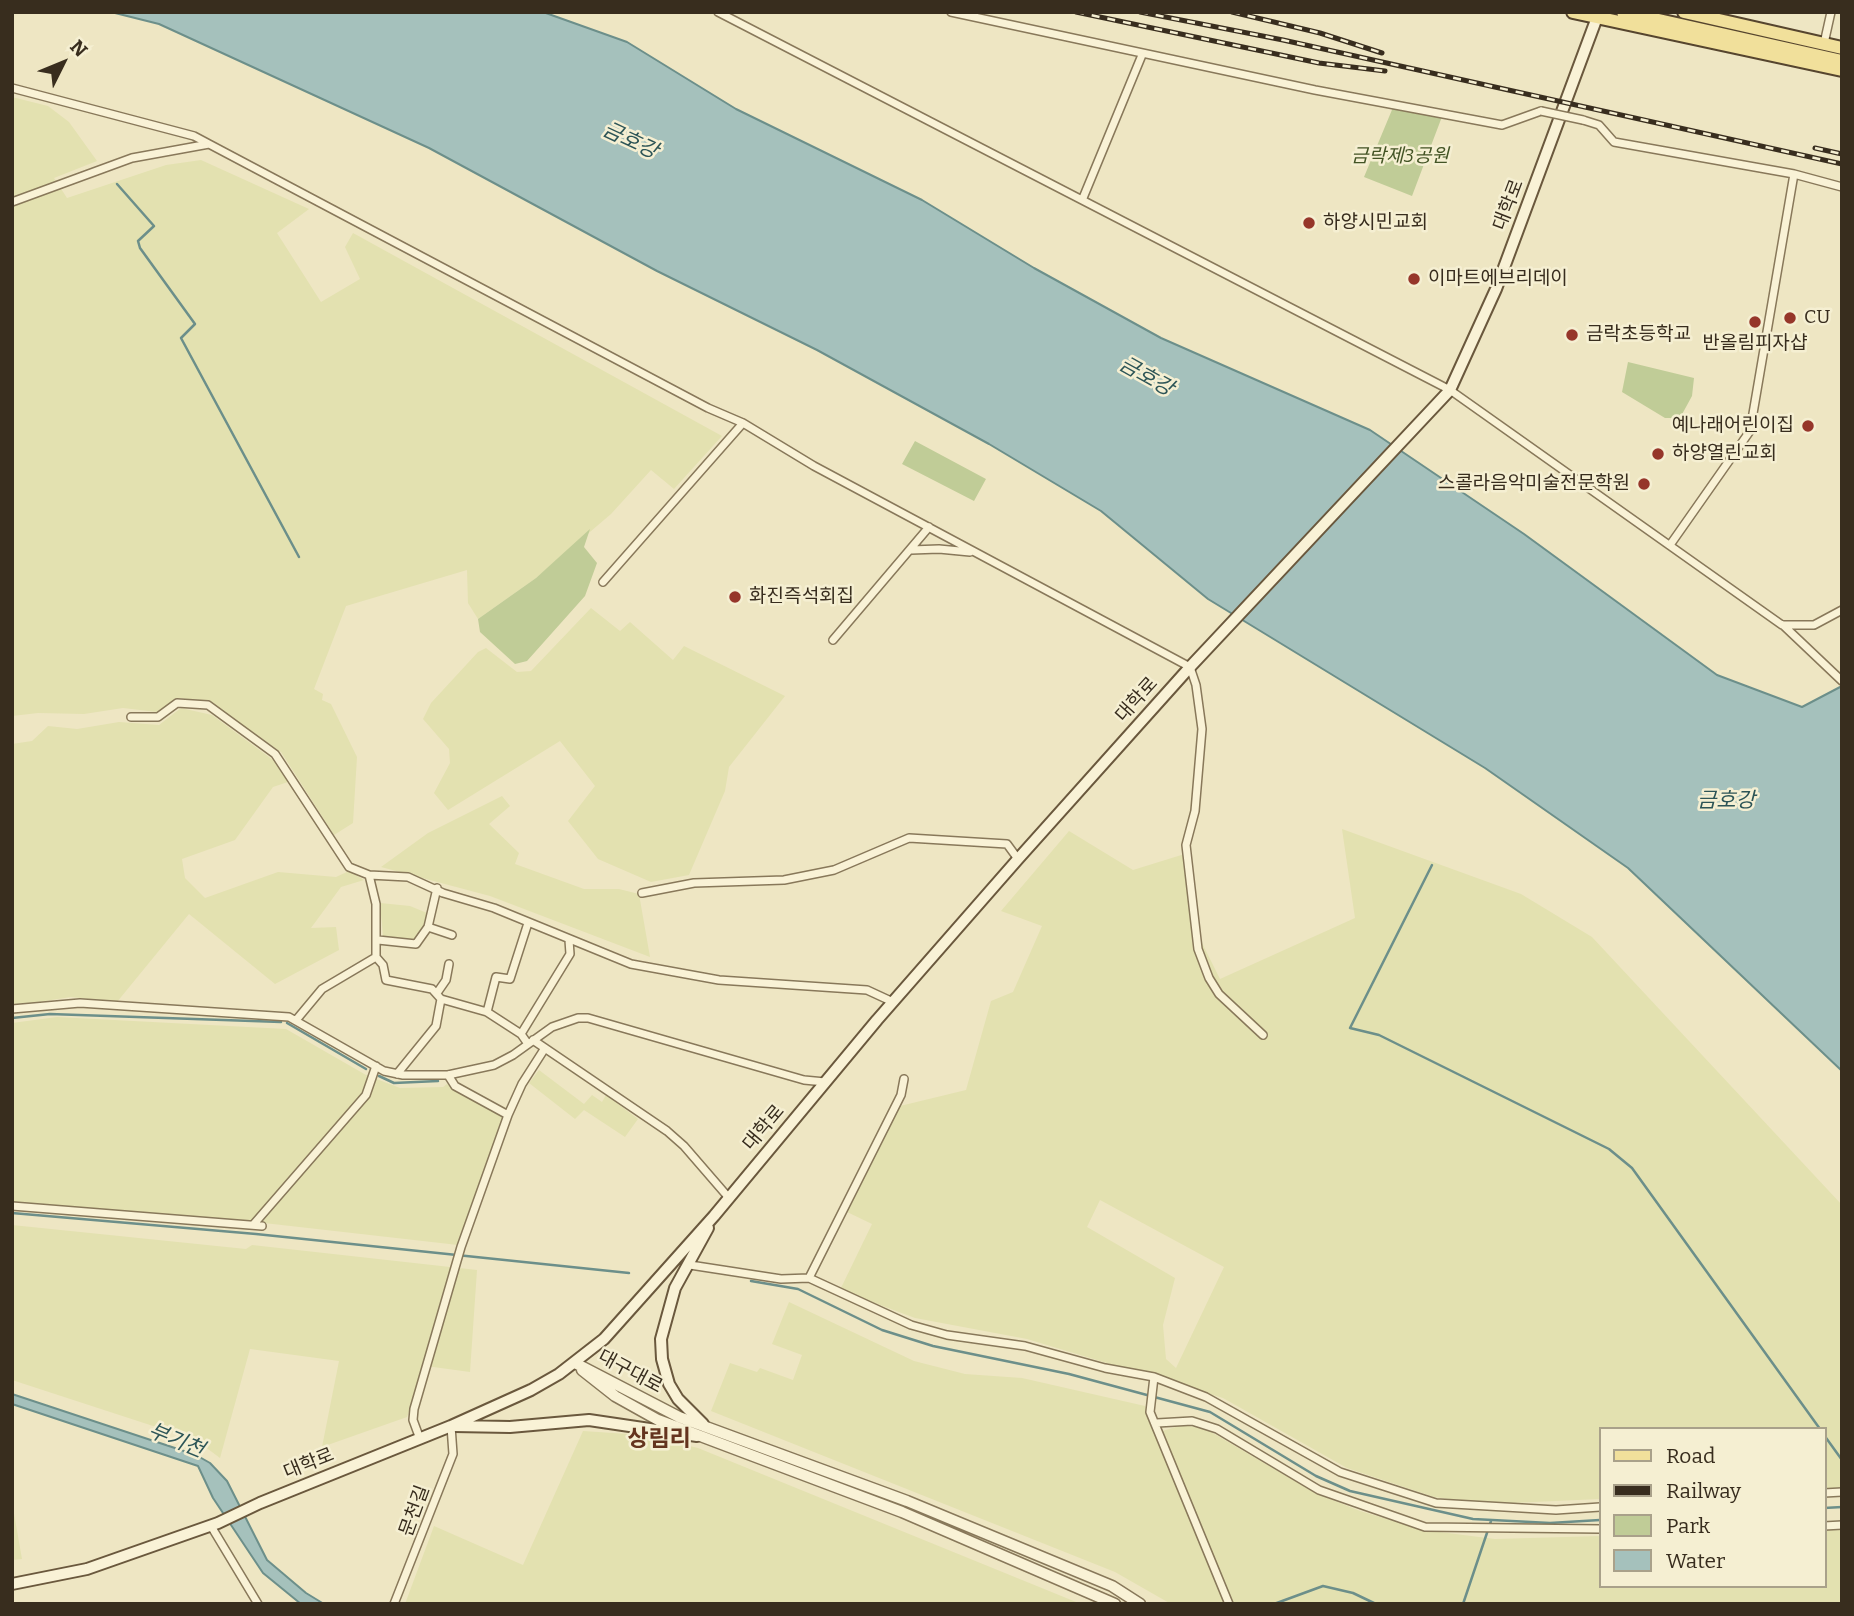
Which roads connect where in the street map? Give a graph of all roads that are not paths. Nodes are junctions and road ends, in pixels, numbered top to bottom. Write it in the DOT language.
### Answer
graph roads {
  1 [pos="718,12"];
  2 [pos="951,12"];
  3 [pos="1573,12"];
  4 [pos="1623,12"];
  5 [pos="1684,12"];
  6 [pos="1831,12"];
  7 [pos="1710,13"];
  8 [pos="1598,15"];
  9 [pos="1825,39"];
  10 [pos="1842,45"];
  11 [pos="1142,55"];
  12 [pos="1842,61"];
  13 [pos="1842,70"];
  14 [pos="12,88"];
  15 [pos="209,144"];
  16 [pos="1794,174"];
  17 [pos="1842,187"];
  18 [pos="1083,198"];
  19 [pos="12,202"];
  20 [pos="1450,390"];
  21 [pos="743,423"];
  22 [pos="929,527"];
  23 [pos="1670,545"];
  24 [pos="911,550"];
  25 [pos="976,553"];
  26 [pos="603,582"];
  27 [pos="1842,610"];
  28 [pos="1782,625"];
  29 [pos="833,640"];
  30 [pos="1190,667"];
  31 [pos="1840,679"];
  32 [pos="131,717"];
  33 [pos="1018,859"];
  34 [pos="369,875"];
  35 [pos="437,888"];
  36 [pos="642,893"];
  37 [pos="528,923"];
  38 [pos="428,927"];
  39 [pos="453,935"];
  40 [pos="378,940"];
  41 [pos="569,940"];
  42 [pos="376,957"];
  43 [pos="449,964"];
  44 [pos="439,996"];
  45 [pos="893,1002"];
  46 [pos="12,1009"];
  47 [pos="487,1012"];
  48 [pos="297,1019"];
  49 [pos="521,1034"];
  50 [pos="1262,1035"];
  51 [pos="531,1042"];
  52 [pos="545,1048"];
  53 [pos="376,1066"];
  54 [pos="397,1074"];
  55 [pos="448,1074"];
  56 [pos="904,1079"];
  57 [pos="825,1082"];
  58 [pos="508,1115"];
  59 [pos="729,1198"];
  60 [pos="12,1206"];
  61 [pos="714,1216"];
  62 [pos="253,1225"];
  63 [pos="262,1226"];
  64 [pos="690,1265"];
  65 [pos="808,1278"];
  66 [pos="575,1363"];
  67 [pos="1154,1377"];
  68 [pos="1157,1423"];
  69 [pos="703,1424"];
  70 [pos="451,1426"];
  71 [pos="697,1436"];
  72 [pos="420,1438"];
  73 [pos="1598,1507"];
  74 [pos="214,1524"];
  75 [pos="1598,1529"];
  76 [pos="12,1584"];
  77 [pos="251,1597"];
  78 [pos="1136,1601"];
  79 [pos="243,1604"];
  80 [pos="258,1604"];
  81 [pos="394,1604"];
  82 [pos="1115,1604"];
  83 [pos="1147,1604"];
  84 [pos="1229,1604"];
  1 -- 18 [label="street"];
  2 -- 11 [label="street"];
  3 -- 8 [label="main road"];
  4 -- 12 [label="main road"];
  5 -- 10 [label="main road"];
  6 -- 9 [label="street"];
  7 -- 9 [label="main road"];
  8 -- 13 [label="main road"];
  8 -- 20 [label="main road, 대학로"];
  9 -- 10 [label="main road"];
  11 -- 16 [label="street, bridge"];
  11 -- 18 [label="street"];
  14 -- 15 [label="street"];
  15 -- 19 [label="street"];
  15 -- 21 [label="street"];
  16 -- 17 [label="street"];
  16 -- 23 [label="street"];
  18 -- 20 [label="street"];
  20 -- 23 [label="street"];
  20 -- 30 [label="main road, 대학로"];
  21 -- 22 [label="street"];
  21 -- 26 [label="street"];
  22 -- 24 [label="street"];
  22 -- 25 [label="street"];
  23 -- 28 [label="street"];
  24 -- 25 [label="street"];
  24 -- 29 [label="street"];
  25 -- 30 [label="street"];
  27 -- 28 [label="street"];
  28 -- 31 [label="street"];
  30 -- 33 [label="main road, 대학로"];
  30 -- 50 [label="street"];
  32 -- 34 [label="street"];
  33 -- 36 [label="street"];
  33 -- 45 [label="main road, 대학로"];
  34 -- 35 [label="street"];
  34 -- 40 [label="street"];
  35 -- 37 [label="street"];
  35 -- 38 [label="street"];
  37 -- 41 [label="street"];
  37 -- 47 [label="street"];
  38 -- 39 [label="street"];
  38 -- 40 [label="street"];
  40 -- 42 [label="street"];
  41 -- 45 [label="street"];
  41 -- 49 [label="street"];
  42 -- 44 [label="street"];
  42 -- 48 [label="street"];
  43 -- 44 [label="street"];
  44 -- 47 [label="street"];
  44 -- 54 [label="street"];
  45 -- 57 [label="main road, 대학로"];
  46 -- 48 [label="street"];
  47 -- 49 [label="street"];
  48 -- 53 [label="street"];
  49 -- 51 [label="street"];
  51 -- 52 [label="street"];
  51 -- 55 [label="street"];
  51 -- 57 [label="street"];
  52 -- 58 [label="street"];
  52 -- 59 [label="street"];
  53 -- 54 [label="street"];
  53 -- 62 [label="street"];
  54 -- 55 [label="street"];
  55 -- 58 [label="street"];
  56 -- 65 [label="street"];
  57 -- 59 [label="main road, 대학로"];
  58 -- 72 [label="street"];
  59 -- 61 [label="main road, 대학로"];
  60 -- 62 [label="street"];
  61 -- 64 [label="main road"];
  61 -- 66 [label="main road, 대학로"];
  62 -- 63 [label="street"];
  64 -- 65 [label="street"];
  64 -- 69 [label="main road"];
  65 -- 67 [label="street"];
  66 -- 69 [label="street, 대구대로"];
  66 -- 70 [label="main road, 대학로"];
  66 -- 71 [label="street, 대구대로"];
  67 -- 68 [label="street"];
  67 -- 73 [label="street"];
  68 -- 75 [label="street"];
  68 -- 84 [label="street"];
  69 -- 78 [label="street, 대구대로"];
  70 -- 71 [label="main road"];
  70 -- 72 [label="main road, 대학로"];
  70 -- 81 [label="street, 문천길"];
  71 -- 82 [label="street, 대구대로"];
  72 -- 74 [label="main road, 대학로"];
  74 -- 76 [label="main road"];
  74 -- 77 [label="street"];
  77 -- 79 [label="street"];
  77 -- 80 [label="street"];
  78 -- 83 [label="street"];
}
